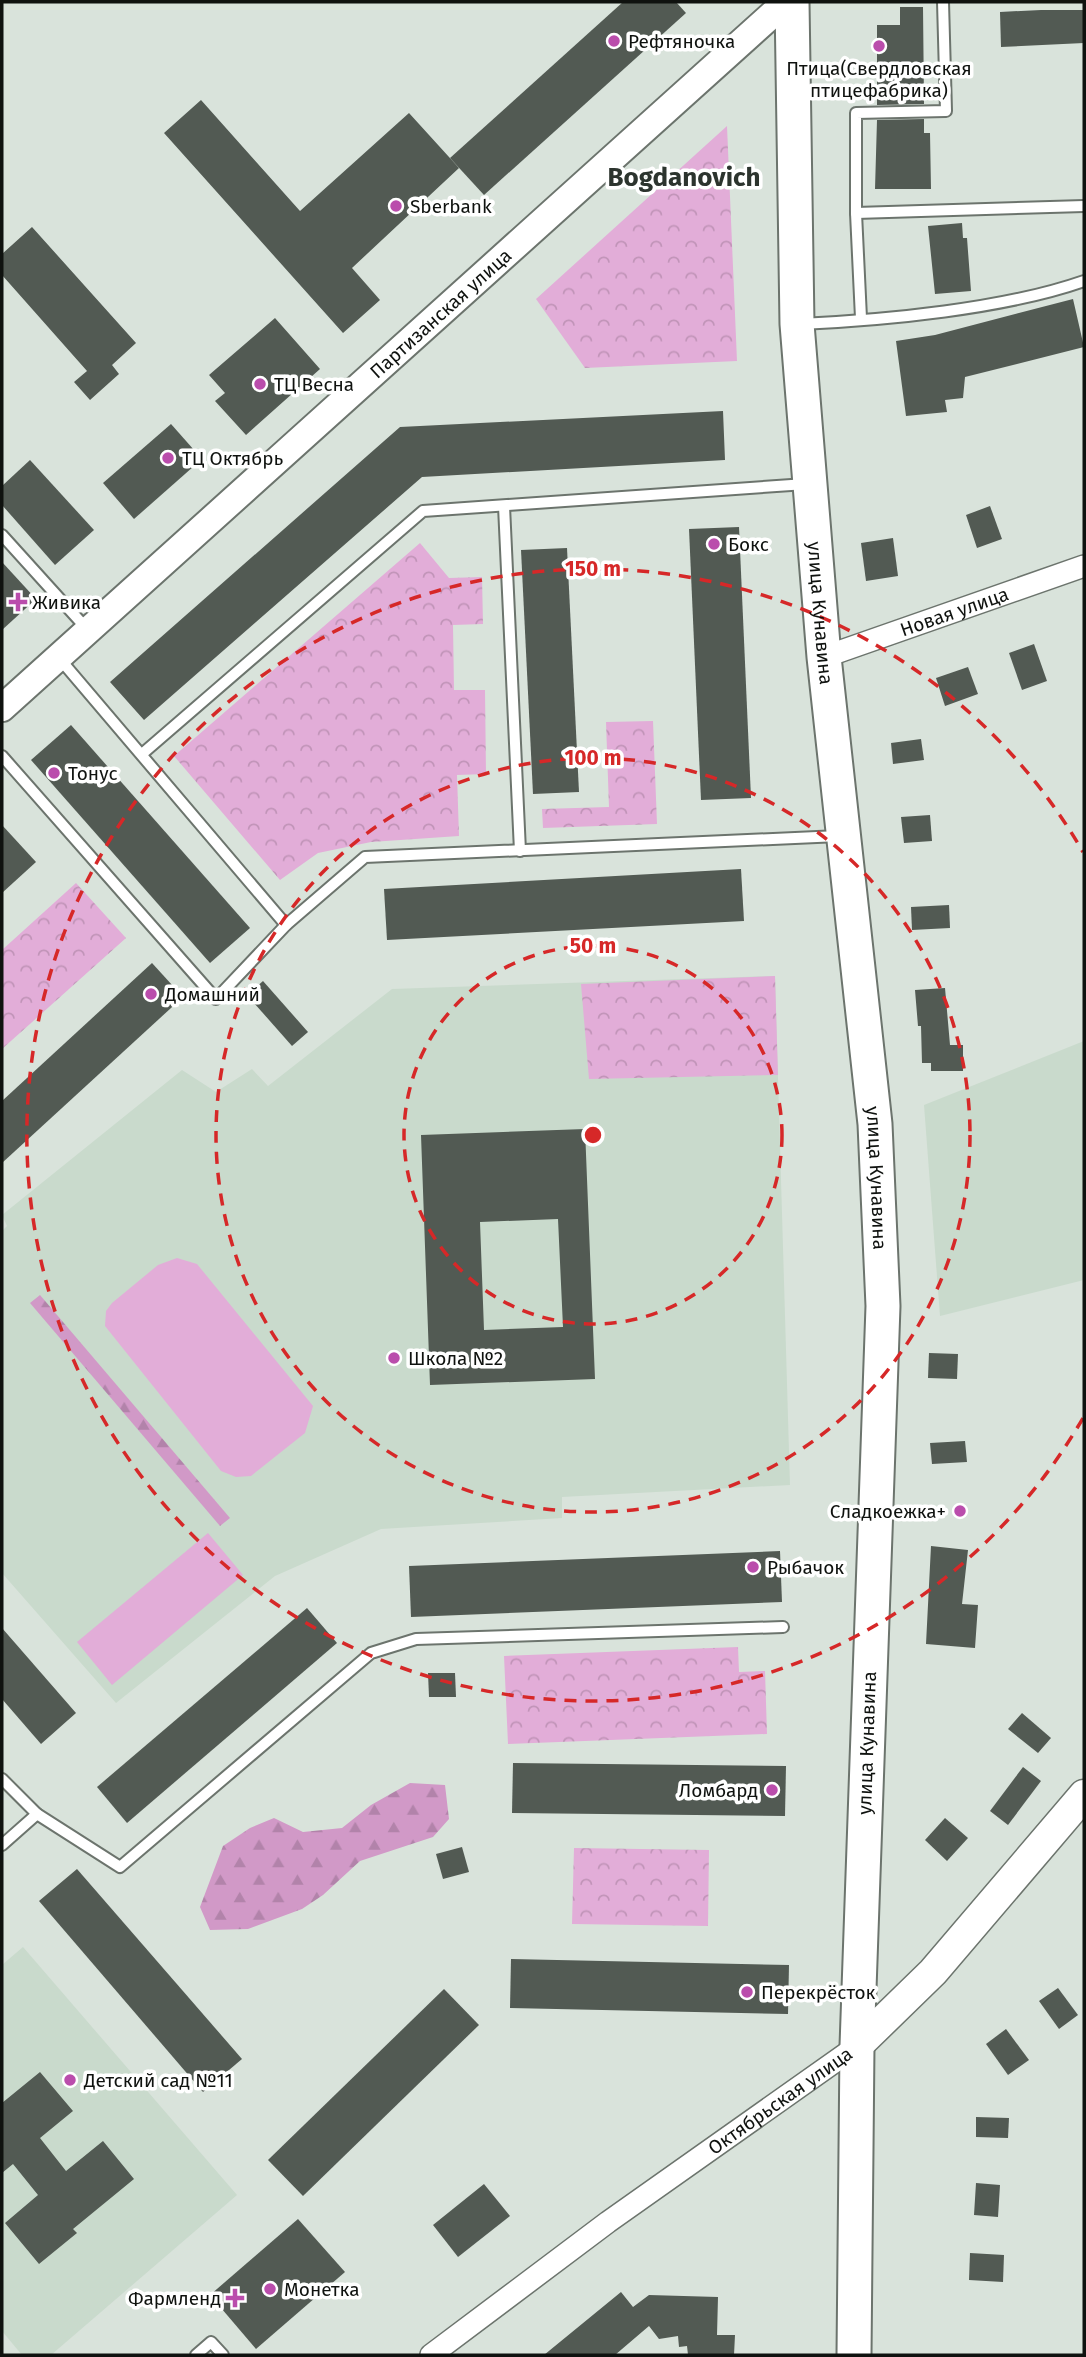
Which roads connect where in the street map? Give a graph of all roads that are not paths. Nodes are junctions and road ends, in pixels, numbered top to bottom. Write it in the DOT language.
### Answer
graph roads {
  1 [pos="786,2"];
  2 [pos="792,2"];
  3 [pos="943,2"];
  4 [pos="1084,206"];
  5 [pos="856,213"];
  6 [pos="1084,281"];
  7 [pos="861,318"];
  8 [pos="797,324"];
  9 [pos="809,484"];
  10 [pos="504,506"];
  11 [pos="2,535"];
  12 [pos="1084,566"];
  13 [pos="89,631"];
  14 [pos="824,657"];
  15 [pos="59,658"];
  16 [pos="2,708"];
  17 [pos="142,754"];
  18 [pos="2,756"];
  19 [pos="845,836"];
  20 [pos="520,850"];
  21 [pos="286,925"];
  22 [pos="783,1627"];
  23 [pos="2,1779"];
  24 [pos="1084,1795"];
  25 [pos="37,1814"];
  26 [pos="2,1845"];
  27 [pos="857,2046"];
  28 [pos="196,2355"];
  29 [pos="223,2355"];
  30 [pos="431,2355"];
  31 [pos="854,2355"];
  1 -- 13 [label="street, Партизанская улица"];
  2 -- 8 [label="main road, улица Кунавина"];
  3 -- 5 [label="lane"];
  4 -- 5 [label="lane"];
  5 -- 7 [label="lane"];
  6 -- 7 [label="lane"];
  7 -- 8 [label="lane"];
  8 -- 9 [label="main road, улица Кунавина"];
  9 -- 10 [label="lane"];
  9 -- 14 [label="main road, улица Кунавина"];
  10 -- 17 [label="lane"];
  10 -- 20 [label="lane"];
  11 -- 13 [label="lane"];
  12 -- 14 [label="street, Новая улица"];
  13 -- 15 [label="street, Партизанская улица"];
  14 -- 19 [label="main road, улица Кунавина"];
  15 -- 16 [label="street, Партизанская улица"];
  15 -- 17 [label="lane"];
  17 -- 21 [label="lane"];
  18 -- 21 [label="lane"];
  19 -- 20 [label="lane"];
  19 -- 27 [label="main road, улица Кунавина"];
  20 -- 21 [label="lane"];
  22 -- 25 [label="lane"];
  23 -- 25 [label="lane"];
  24 -- 27 [label="main road, Октябрьская улица"];
  25 -- 26 [label="lane"];
  27 -- 30 [label="street, Октябрьская улица"];
  27 -- 31 [label="main road, улица Кунавина"];
  28 -- 29 [label="lane"];
}
